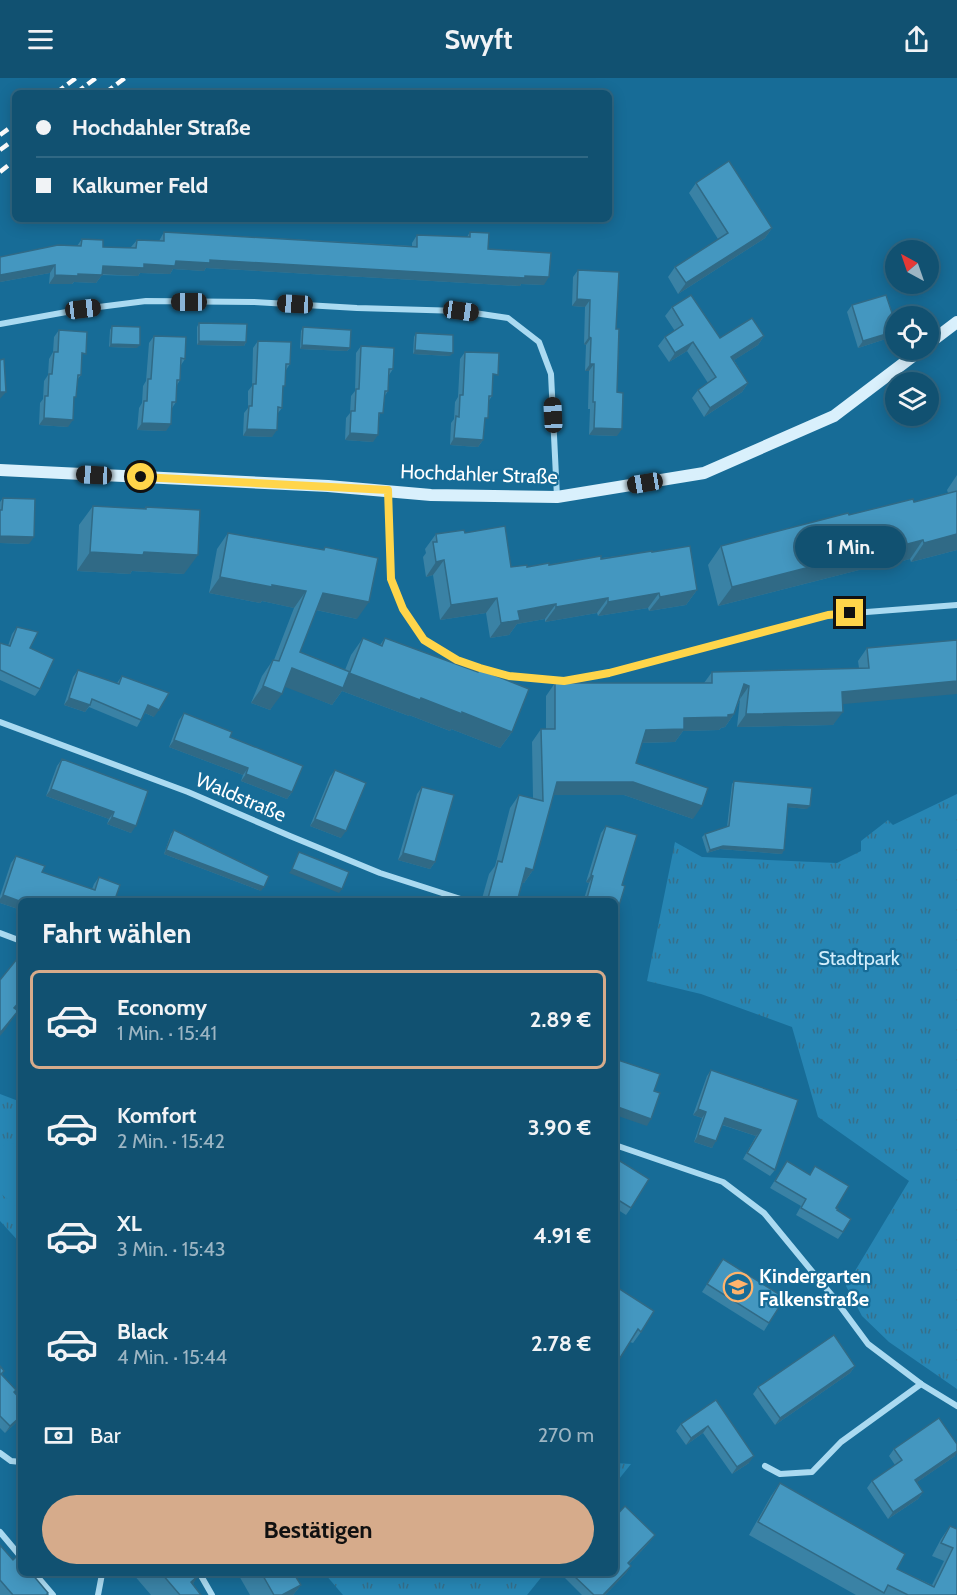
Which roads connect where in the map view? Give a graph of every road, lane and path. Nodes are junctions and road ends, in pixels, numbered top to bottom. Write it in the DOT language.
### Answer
graph roads {
  1 [pos="957,322"];
  2 [pos="0,324"];
  3 [pos="939,336"];
  4 [pos="908,360"];
  5 [pos="0,471"];
  6 [pos="388,490"];
  7 [pos="557,497"];
  8 [pos="957,605"];
  9 [pos="0,722"];
  10 [pos="458,898"];
  11 [pos="0,933"];
  12 [pos="18,940"];
  13 [pos="618,1146"];
  14 [pos="921,1384"];
  15 [pos="957,1406"];
  16 [pos="0,1453"];
  17 [pos="18,1462"];
  18 [pos="765,1466"];
  19 [pos="0,1532"];
  20 [pos="18,1553"];
  21 [pos="37,1576"];
  22 [pos="102,1576"];
  23 [pos="201,1576"];
  24 [pos="53,1595"];
  25 [pos="98,1595"];
  26 [pos="212,1595"];
  1 -- 3 [label="main road"];
  2 -- 7 [label="street"];
  4 -- 7 [label="main road, Hochdahler Straße"];
  5 -- 6 [label="main road, Hochdahler Straße"];
  6 -- 7 [label="main road, Hochdahler Straße"];
  6 -- 8 [label="street"];
  9 -- 10 [label="street, Waldstraße"];
  11 -- 12 [label="street"];
  13 -- 14 [label="street"];
  14 -- 15 [label="street"];
  14 -- 18 [label="street"];
  16 -- 17 [label="street"];
  19 -- 20 [label="street"];
  21 -- 24 [label="street"];
  22 -- 25 [label="street"];
  23 -- 26 [label="street"];
}
